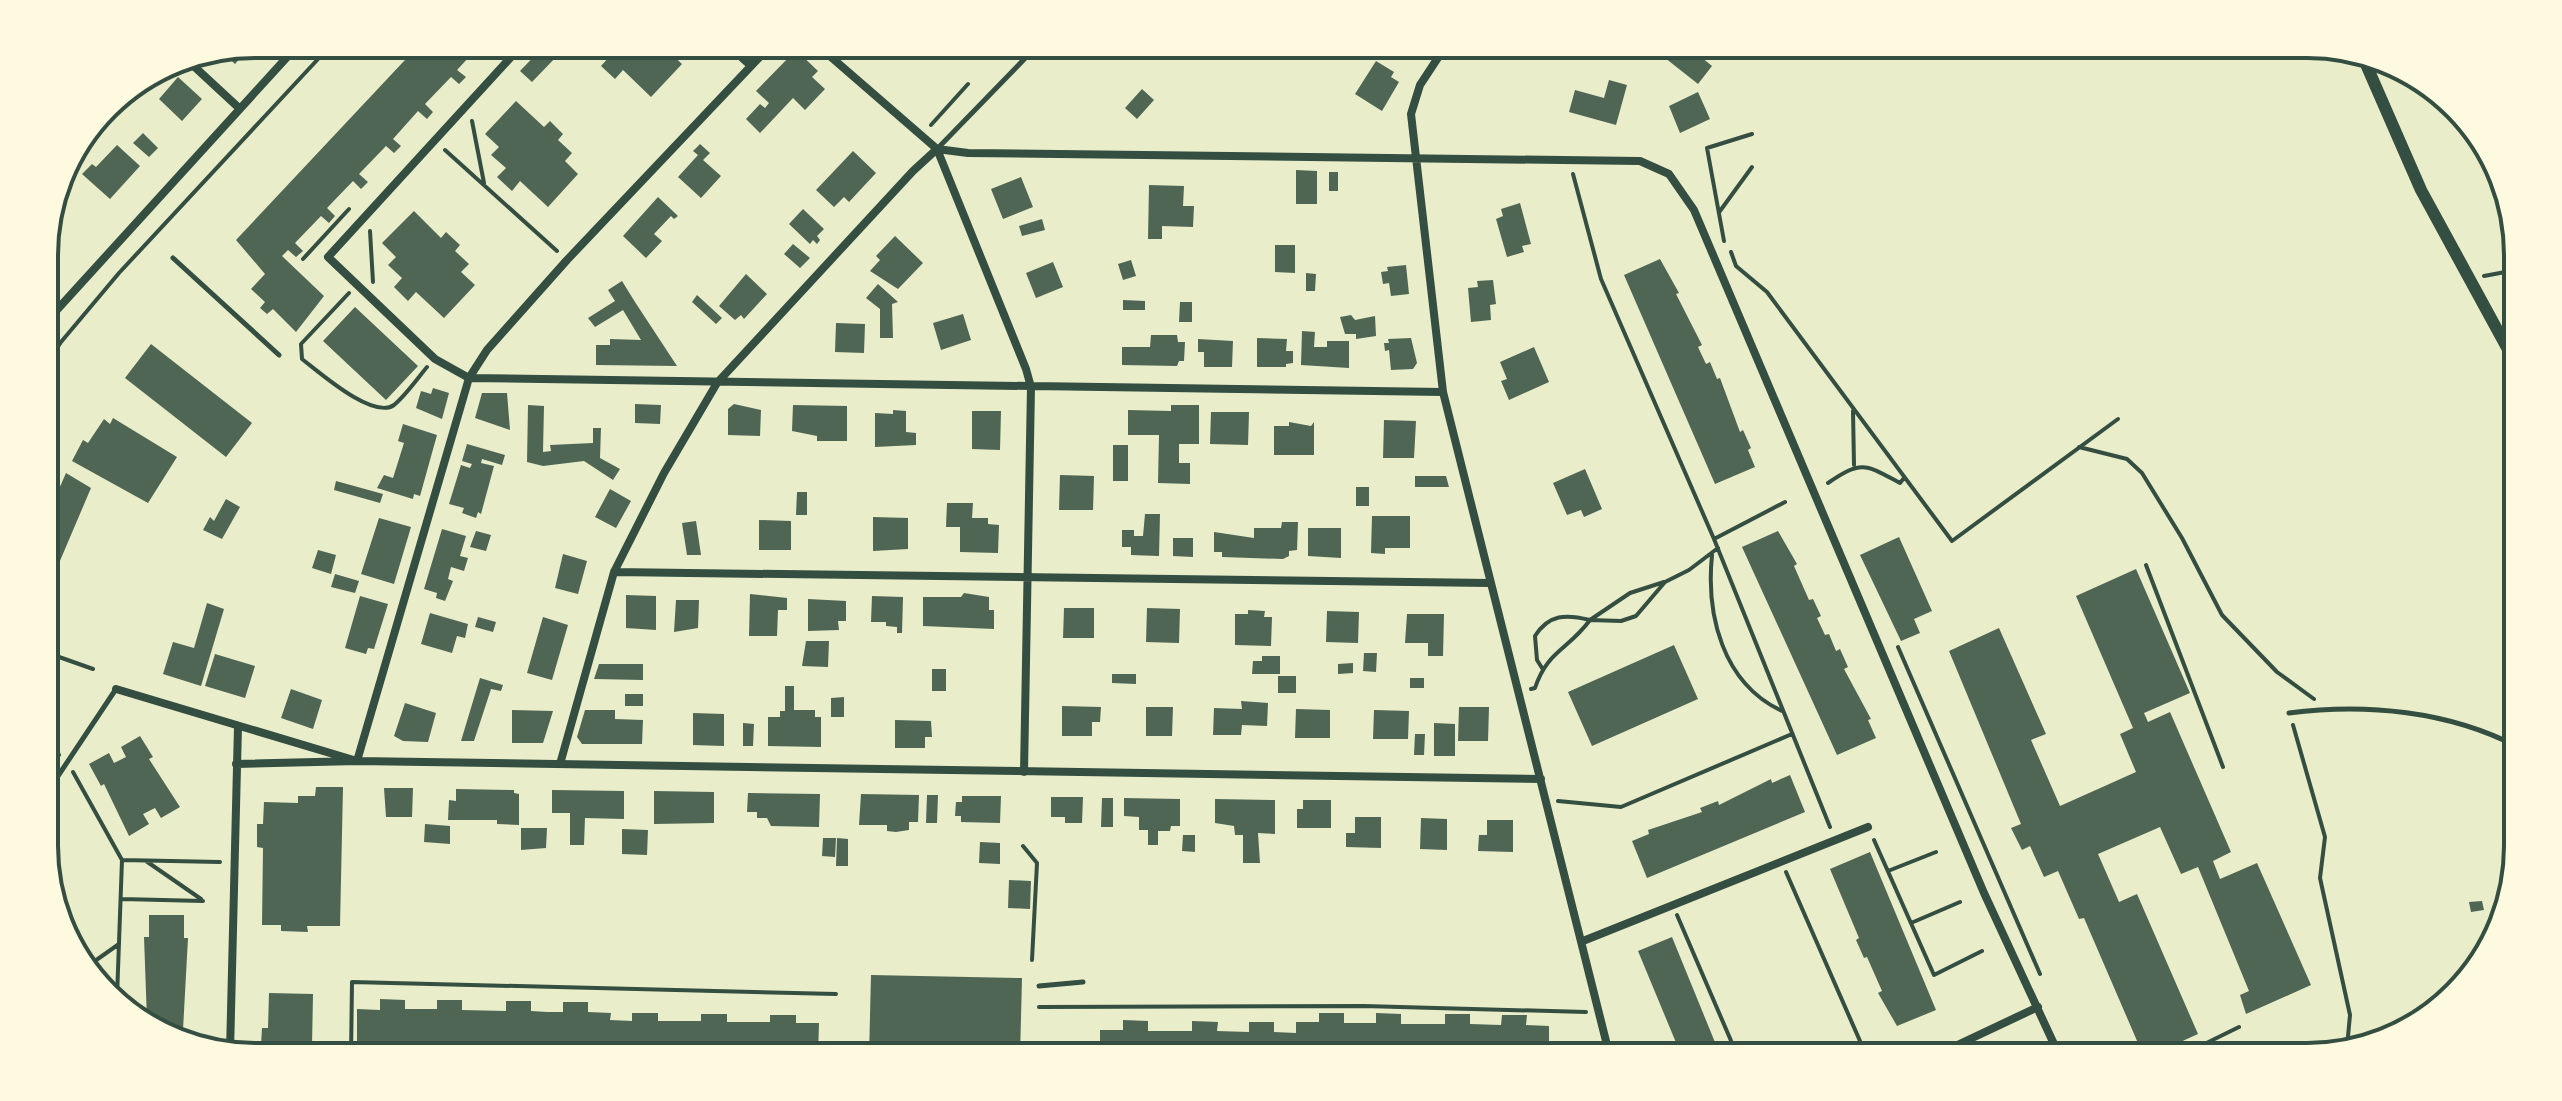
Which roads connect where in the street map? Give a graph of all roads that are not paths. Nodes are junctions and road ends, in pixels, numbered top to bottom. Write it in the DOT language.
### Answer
graph roads {
  1 [pos="286,58"];
  2 [pos="510,58"];
  3 [pos="742,58"];
  4 [pos="757,58"];
  5 [pos="832,58"];
  6 [pos="1025,58"];
  7 [pos="1439,58"];
  8 [pos="750,65"];
  9 [pos="195,67"];
  10 [pos="2367,67"];
  11 [pos="239,108"];
  12 [pos="937,149"];
  13 [pos="1413,157"];
  14 [pos="173,258"];
  15 [pos="58,309"];
  16 [pos="2504,342"];
  17 [pos="279,355"];
  18 [pos="469,378"];
  19 [pos="717,383"];
  20 [pos="1031,387"];
  21 [pos="1443,392"];
  22 [pos="614,572"];
  23 [pos="1027,577"];
  24 [pos="1490,583"];
  25 [pos="116,689"];
  26 [pos="2289,713"];
  27 [pos="238,726"];
  28 [pos="2504,740"];
  29 [pos="357,761"];
  30 [pos="236,764"];
  31 [pos="560,764"];
  32 [pos="1024,772"];
  33 [pos="58,776"];
  34 [pos="1541,779"];
  35 [pos="1870,831"];
  36 [pos="1583,941"];
  37 [pos="1083,982"];
  38 [pos="1039,986"];
  39 [pos="2038,1007"];
  40 [pos="230,1041"];
  41 [pos="1607,1043"];
  42 [pos="1962,1043"];
  43 [pos="2054,1043"];
  1 -- 11 [label="street"];
  2 -- 18 [label="street"];
  3 -- 8 [label="street"];
  4 -- 8 [label="street"];
  5 -- 12 [label="street"];
  6 -- 12 [label="lane"];
  7 -- 13 [label="street"];
  8 -- 18 [label="street"];
  9 -- 11 [label="street"];
  10 -- 16 [label="street"];
  11 -- 15 [label="street"];
  12 -- 13 [label="street"];
  12 -- 19 [label="street"];
  12 -- 20 [label="street"];
  13 -- 21 [label="street"];
  13 -- 39 [label="street"];
  14 -- 17 [label="lane"];
  18 -- 19 [label="street"];
  18 -- 29 [label="street"];
  19 -- 20 [label="street"];
  19 -- 22 [label="street"];
  20 -- 21 [label="street"];
  20 -- 23 [label="street"];
  21 -- 24 [label="street"];
  22 -- 23 [label="street"];
  22 -- 31 [label="street"];
  23 -- 24 [label="street"];
  23 -- 32 [label="street"];
  24 -- 34 [label="street"];
  25 -- 27 [label="street"];
  25 -- 33 [label="lane"];
  26 -- 28 [label="lane"];
  27 -- 29 [label="street"];
  27 -- 30 [label="street"];
  29 -- 30 [label="street"];
  29 -- 31 [label="street"];
  30 -- 40 [label="street"];
  31 -- 32 [label="street"];
  32 -- 34 [label="street"];
  34 -- 36 [label="street"];
  35 -- 36 [label="street"];
  36 -- 41 [label="street"];
  37 -- 38 [label="lane"];
  39 -- 42 [label="street"];
  39 -- 43 [label="street"];
}
